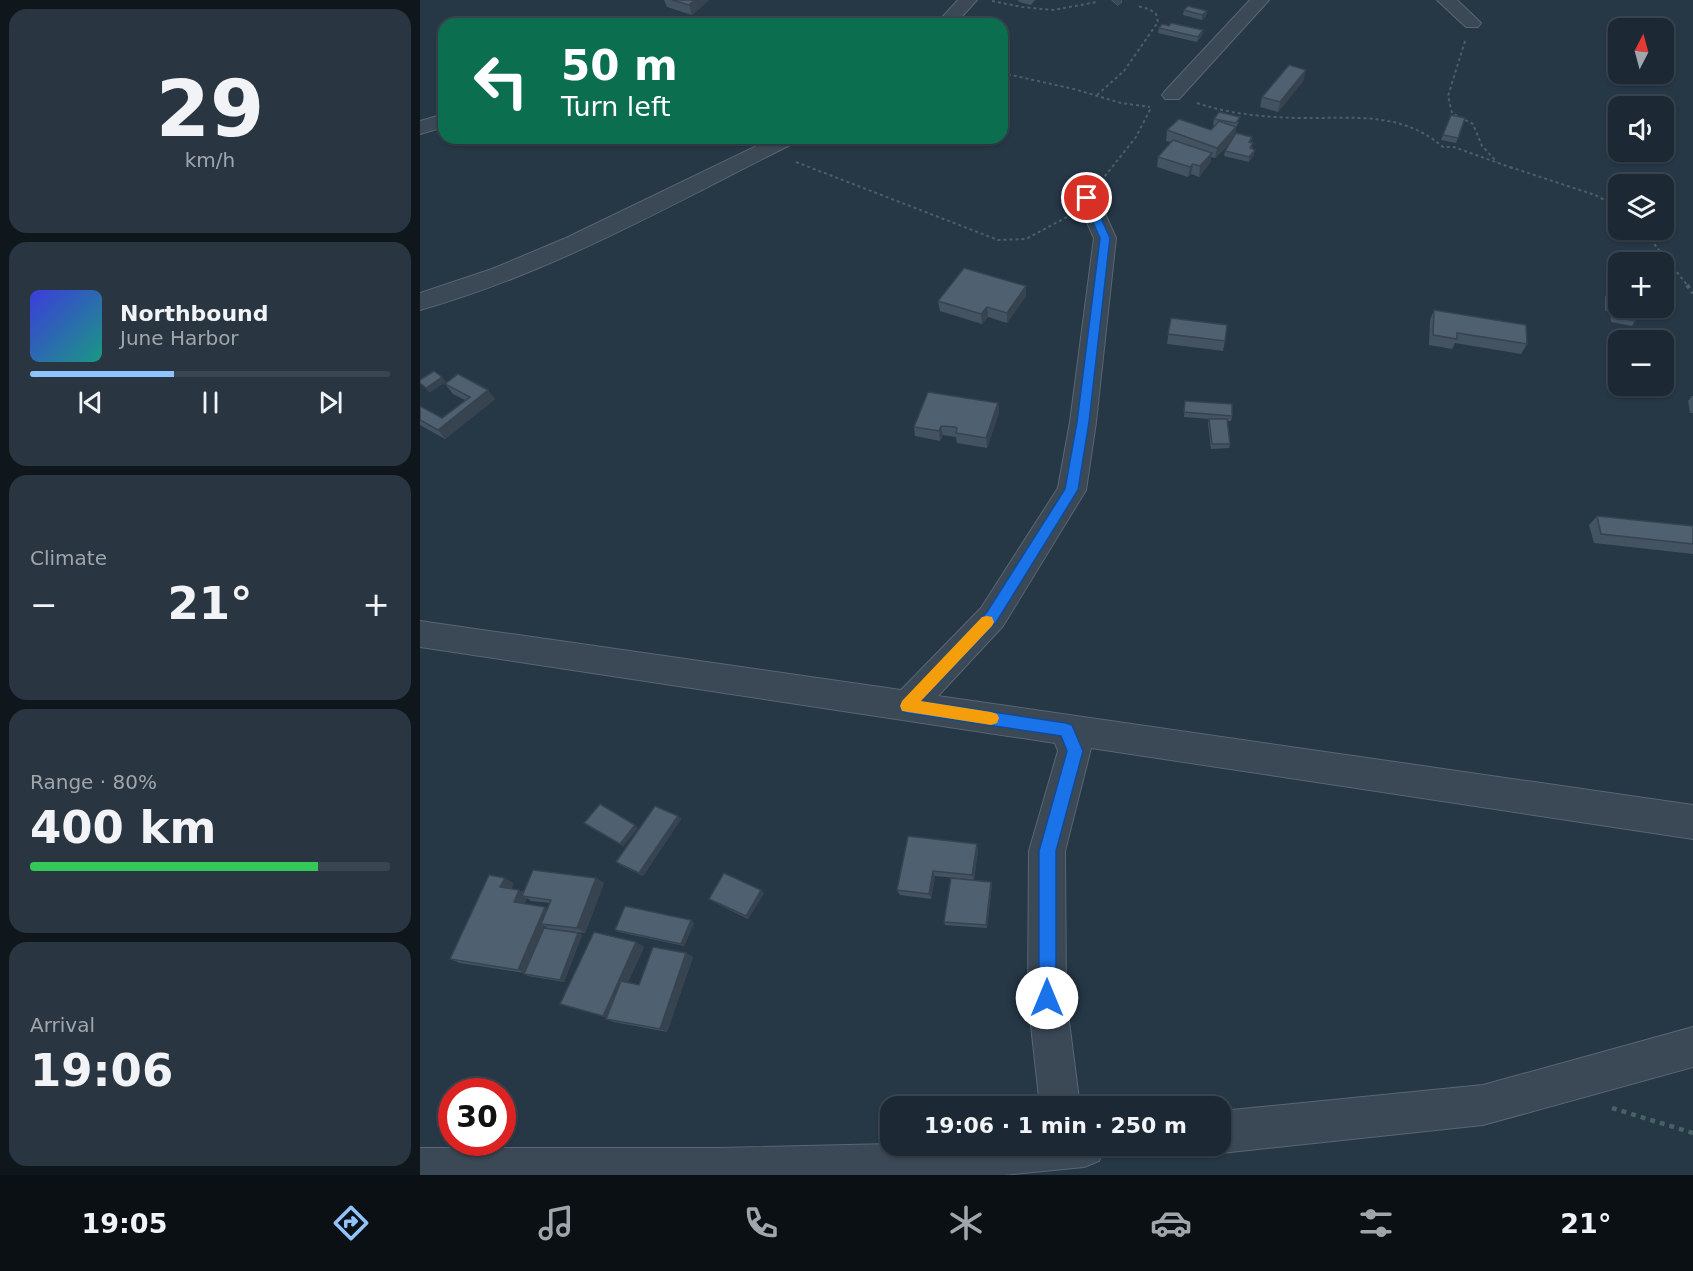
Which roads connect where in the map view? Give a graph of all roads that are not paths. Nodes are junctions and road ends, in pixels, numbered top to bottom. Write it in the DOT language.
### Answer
graph roads {
  1 [pos="968,0"];
  2 [pos="1260,0"];
  3 [pos="1446,0"];
  4 [pos="951,18"];
  5 [pos="1472,23"];
  6 [pos="1172,94"];
  7 [pos="438,122"];
  8 [pos="420,128"];
  9 [pos="753,144"];
  10 [pos="776,144"];
  11 [pos="765,149"];
  12 [pos="1087,198"];
  13 [pos="420,302"];
  14 [pos="420,634"];
  15 [pos="907,706"];
  16 [pos="1066,729"];
  17 [pos="1693,822"];
  18 [pos="1693,1047"];
  19 [pos="1059,1096"];
  20 [pos="1231,1131"];
  21 [pos="1011,1156"];
  22 [pos="932,1168"];
  23 [pos="420,1169"];
  1 -- 4 [label="street"];
  2 -- 6 [label="street"];
  3 -- 5 [label="street"];
  7 -- 8 [label="street"];
  9 -- 11 [label="street"];
  10 -- 11 [label="street"];
  11 -- 13 [label="street"];
  12 -- 15 [label="street"];
  14 -- 15 [label="street"];
  15 -- 16 [label="street"];
  16 -- 17 [label="street"];
  16 -- 19 [label="street"];
  18 -- 20 [label="street"];
  21 -- 22 [label="street"];
  22 -- 23 [label="street"];
}
